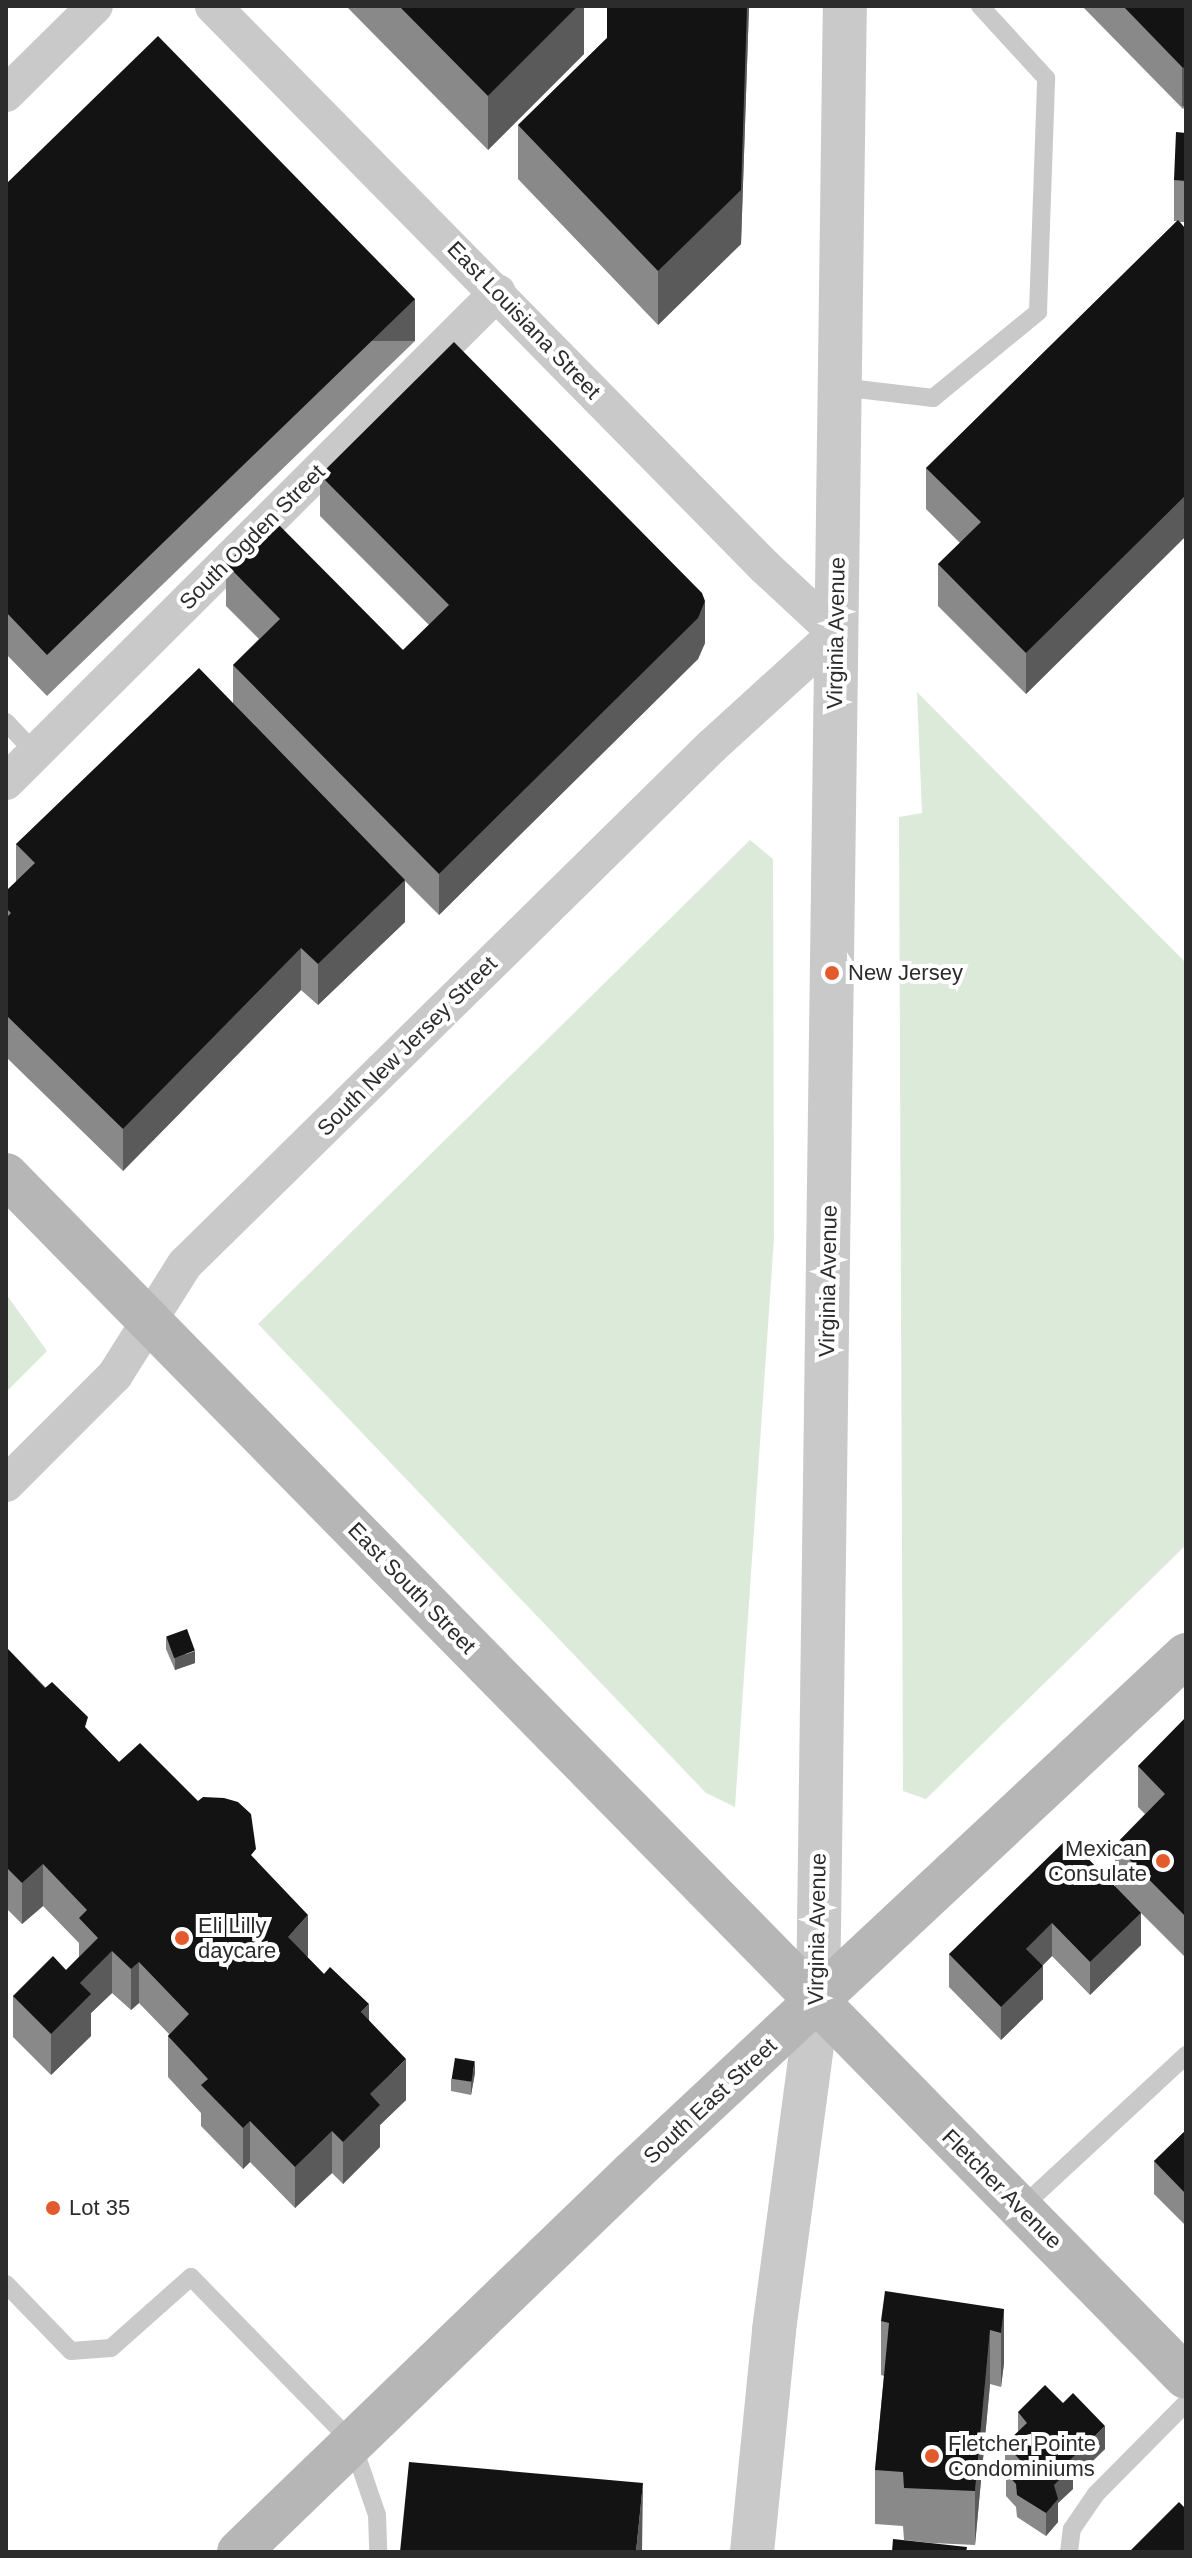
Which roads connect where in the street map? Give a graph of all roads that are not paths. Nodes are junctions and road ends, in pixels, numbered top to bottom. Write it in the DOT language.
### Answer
graph roads {
  1 [pos="95,6"];
  2 [pos="213,6"];
  3 [pos="845,6"];
  4 [pos="980,6"];
  5 [pos="6,94"];
  6 [pos="498,292"];
  7 [pos="840,387"];
  8 [pos="836,633"];
  9 [pos="6,722"];
  10 [pos="35,753"];
  11 [pos="6,782"];
  12 [pos="6,1175"];
  13 [pos="149,1322"];
  14 [pos="6,1484"];
  15 [pos="1186,1655"];
  16 [pos="818,2002"];
  17 [pos="1186,2055"];
  18 [pos="1021,2208"];
  19 [pos="6,2284"];
  20 [pos="1186,2377"];
  21 [pos="1186,2403"];
  22 [pos="352,2442"];
  23 [pos="239,2552"];
  24 [pos="378,2552"];
  25 [pos="752,2552"];
  26 [pos="1069,2552"];
  1 -- 5 [label="street"];
  2 -- 6 [label="street, East Louisiana Street"];
  3 -- 7 [label="street, Virginia Avenue"];
  4 -- 7 [label="lane"];
  6 -- 8 [label="street, East Louisiana Street"];
  6 -- 10 [label="street, South Ogden Street"];
  7 -- 8 [label="street, Virginia Avenue"];
  8 -- 13 [label="street, South New Jersey Street"];
  8 -- 16 [label="street, Virginia Avenue"];
  9 -- 10 [label="lane"];
  10 -- 11 [label="street, South Ogden Street"];
  12 -- 13 [label="main road, East South Street"];
  13 -- 14 [label="street, South New Jersey Street"];
  13 -- 16 [label="main road, East South Street"];
  15 -- 16 [label="main road, South East Street"];
  16 -- 18 [label="main road, Fletcher Avenue"];
  16 -- 22 [label="main road, South East Street"];
  16 -- 25 [label="street, Virginia Avenue"];
  17 -- 18 [label="lane"];
  18 -- 20 [label="main road, Fletcher Avenue"];
  19 -- 22 [label="lane"];
  21 -- 26 [label="lane"];
  22 -- 23 [label="main road, South East Street"];
  22 -- 24 [label="lane"];
}
